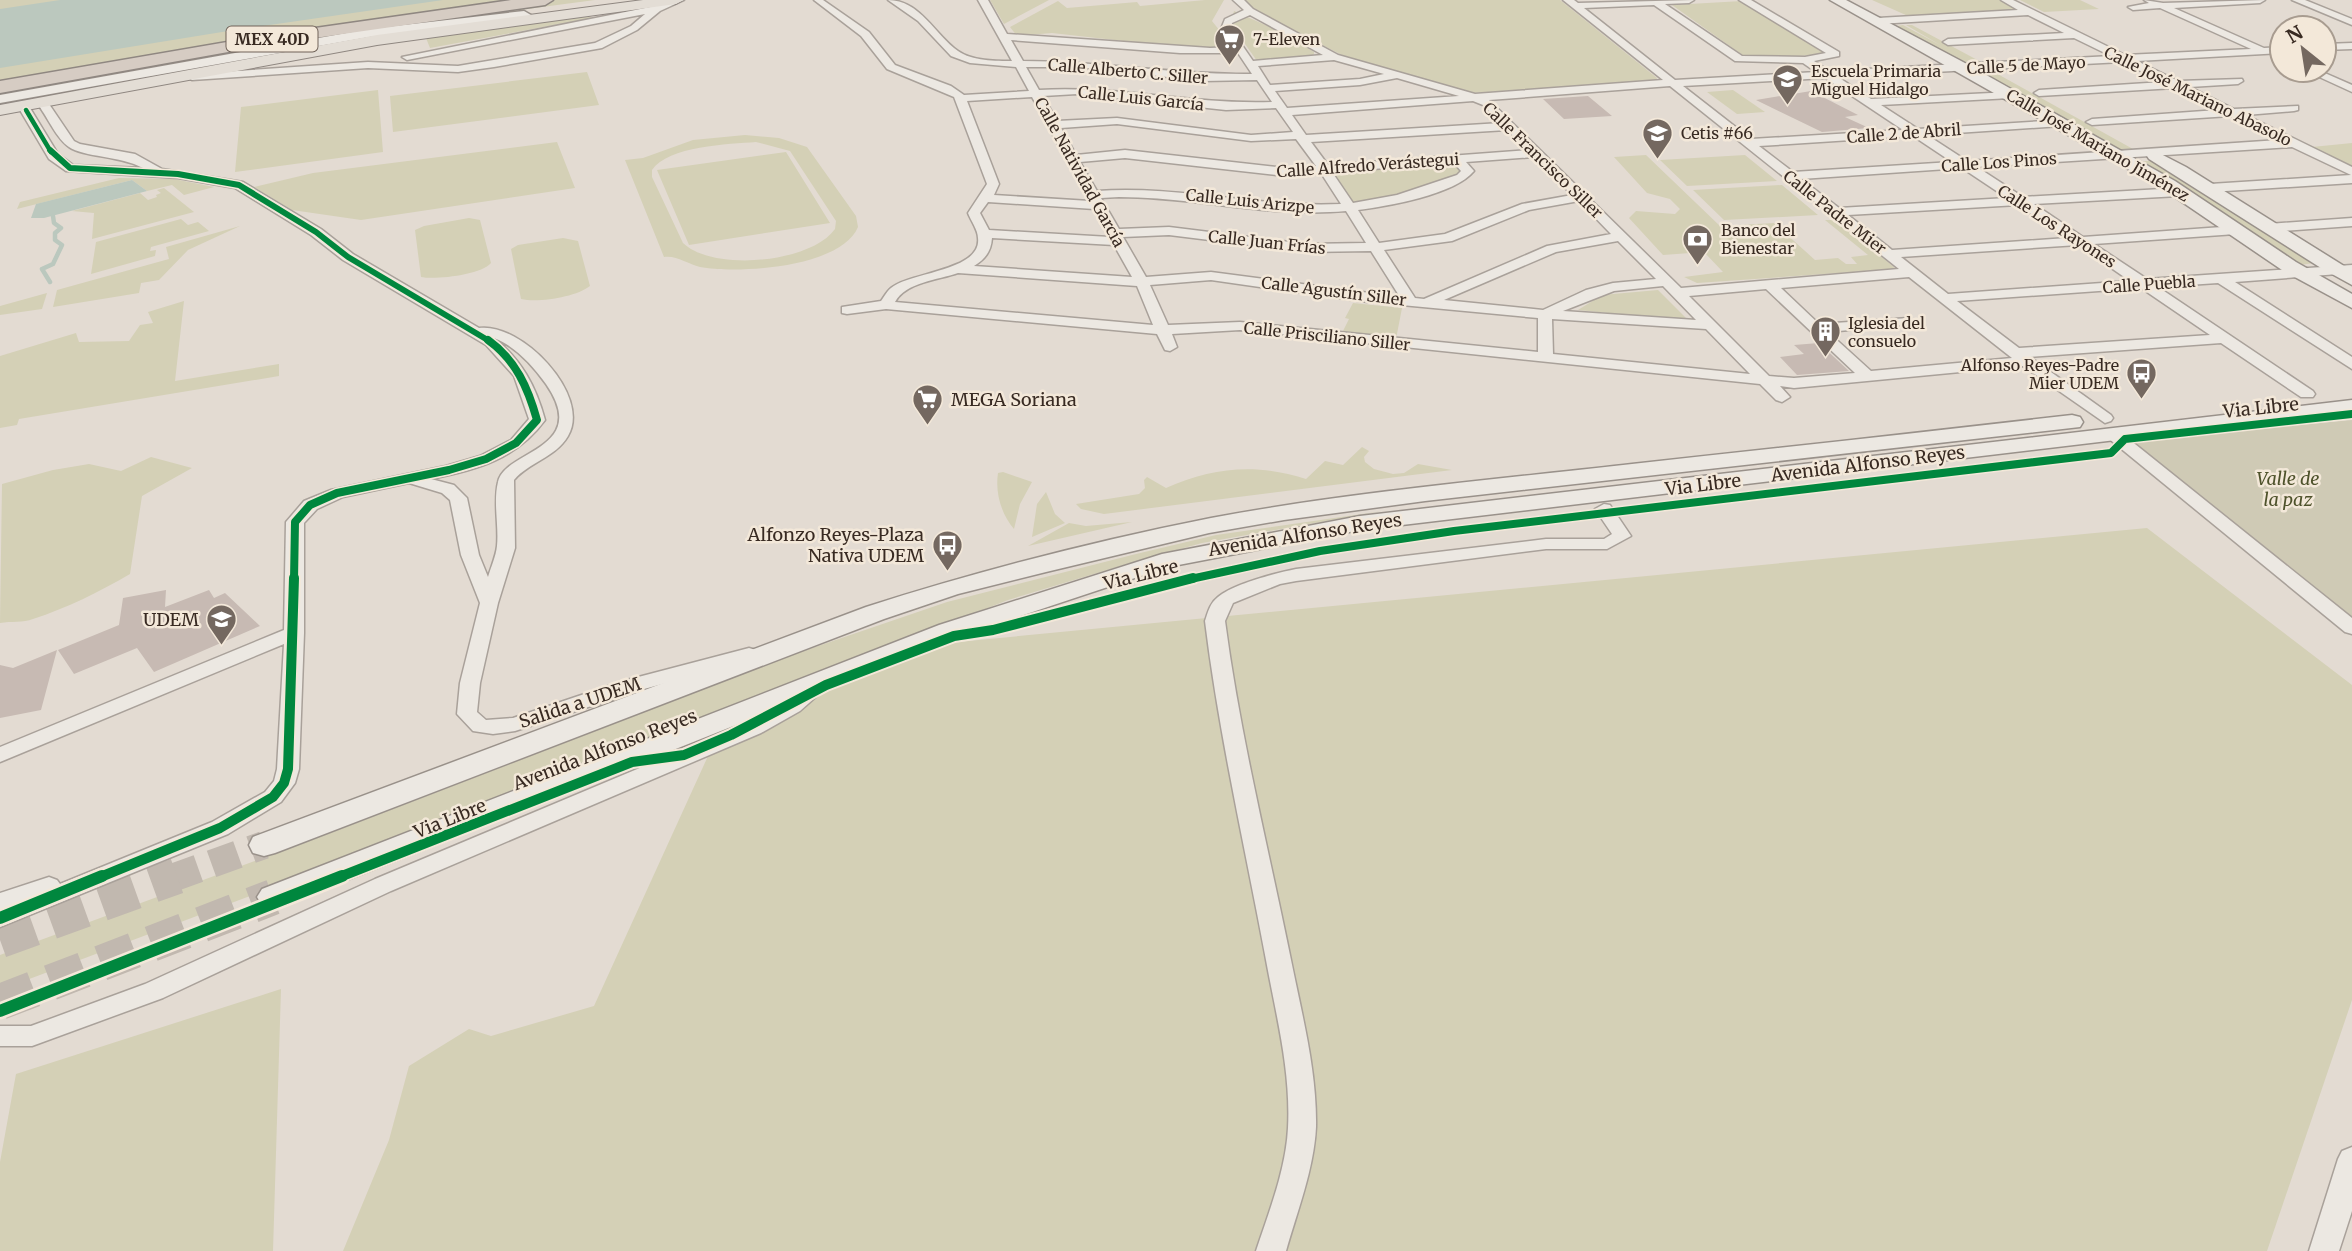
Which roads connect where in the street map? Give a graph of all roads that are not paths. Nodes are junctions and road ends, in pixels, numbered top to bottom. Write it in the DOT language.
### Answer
graph roads {
  1 [pos="510,0"];
  2 [pos="545,0"];
  3 [pos="638,0"];
  4 [pos="678,0"];
  5 [pos="829,0"];
  6 [pos="893,0"];
  7 [pos="983,0"];
  8 [pos="1238,0"];
  9 [pos="1689,0"];
  10 [pos="1744,0"];
  11 [pos="1836,0"];
  12 [pos="1860,0"];
  13 [pos="2006,0"];
  14 [pos="2149,0"];
  15 [pos="2260,0"];
  16 [pos="2297,0"];
  17 [pos="814,1"];
  18 [pos="1654,1"];
  19 [pos="1572,3"];
  20 [pos="2162,6"];
  21 [pos="2133,7"];
  22 [pos="657,9"];
  23 [pos="1250,11"];
  24 [pos="2030,12"];
  25 [pos="528,17"];
  26 [pos="1904,19"];
  27 [pos="2350,20"];
  28 [pos="1878,21"];
  29 [pos="493,22"];
  30 [pos="1002,34"];
  31 [pos="2074,35"];
  32 [pos="1948,42"];
  33 [pos="1239,50"];
  34 [pos="2264,51"];
  35 [pos="2268,51"];
  36 [pos="2268,53"];
  37 [pos="1334,57"];
  38 [pos="1805,60"];
  39 [pos="2122,60"];
  40 [pos="1249,64"];
  41 [pos="368,65"];
  42 [pos="1021,65"];
  43 [pos="1992,67"];
  44 [pos="1964,68"];
  45 [pos="1828,75"];
  46 [pos="1397,76"];
  47 [pos="192,77"];
  48 [pos="1259,77"];
  49 [pos="2238,81"];
  50 [pos="1672,83"];
  51 [pos="0,85"];
  52 [pos="2174,85"];
  53 [pos="1269,88"];
  54 [pos="1036,93"];
  55 [pos="2039,93"];
  56 [pos="2011,95"];
  57 [pos="1476,97"];
  58 [pos="961,98"];
  59 [pos="0,101"];
  60 [pos="1870,102"];
  61 [pos="45,106"];
  62 [pos="1282,108"];
  63 [pos="2294,108"];
  64 [pos="26,110"];
  65 [pos="0,112"];
  66 [pos="2232,113"];
  67 [pos="2092,122"];
  68 [pos="2061,123"];
  69 [pos="1055,125"];
  70 [pos="1509,125"];
  71 [pos="1914,132"];
  72 [pos="1300,137"];
  73 [pos="1747,143"];
  74 [pos="2293,143"];
  75 [pos="1538,153"];
  76 [pos="2148,153"];
  77 [pos="2117,155"];
  78 [pos="1073,159"];
  79 [pos="1458,160"];
  80 [pos="1964,165"];
  81 [pos="1325,170"];
  82 [pos="158,172"];
  83 [pos="2352,172"];
  84 [pos="1789,176"];
  85 [pos="2352,178"];
  86 [pos="2210,188"];
  87 [pos="2179,192"];
  88 [pos="1582,197"];
  89 [pos="986,198"];
  90 [pos="1095,200"];
  91 [pos="2020,201"];
  92 [pos="1350,207"];
  93 [pos="1836,212"];
  94 [pos="2352,222"];
  95 [pos="2268,228"];
  96 [pos="2236,230"];
  97 [pos="983,233"];
  98 [pos="1116,237"];
  99 [pos="1622,237"];
  100 [pos="2081,241"];
  101 [pos="1376,247"];
  102 [pos="1889,254"];
  103 [pos="959,269"];
  104 [pos="2344,270"];
  105 [pos="1913,272"];
  106 [pos="2301,273"];
  107 [pos="2220,278"];
  108 [pos="2352,279"];
  109 [pos="1142,282"];
  110 [pos="1666,282"];
  111 [pos="2145,284"];
  112 [pos="1771,286"];
  113 [pos="1677,293"];
  114 [pos="1946,298"];
  115 [pos="1410,301"];
  116 [pos="2352,302"];
  117 [pos="1427,303"];
  118 [pos="886,304"];
  119 [pos="847,310"];
  120 [pos="1545,314"];
  121 [pos="1904,321"];
  122 [pos="1710,325"];
  123 [pos="1818,328"];
  124 [pos="1161,330"];
  125 [pos="478,332"];
  126 [pos="2224,338"];
  127 [pos="1170,347"];
  128 [pos="2022,357"];
  129 [pos="1546,358"];
  130 [pos="2352,364"];
  131 [pos="1867,376"];
  132 [pos="1767,380"];
  133 [pos="2352,389"];
  134 [pos="2307,394"];
  135 [pos="1782,397"];
  136 [pos="2352,406"];
  137 [pos="2110,427"];
  138 [pos="411,478"];
  139 [pos="1604,509"];
  140 [pos="489,603"];
  141 [pos="2352,628"];
  142 [pos="295,633"];
  143 [pos="800,640"];
  144 [pos="822,681"];
  145 [pos="0,755"];
  146 [pos="264,845"];
  147 [pos="92,879"];
  148 [pos="273,897"];
  149 [pos="0,902"];
  150 [pos="0,918"];
  151 [pos="0,1036"];
  152 [pos="32,1036"];
  153 [pos="0,1048"];
  154 [pos="2352,1159"];
  155 [pos="1271,1251"];
  156 [pos="2324,1251"];
  1 -- 51 [label="highway, MEX 40D"];
  2 -- 51 [label="highway, MEX 40D"];
  3 -- 25 [label="main road"];
  4 -- 22 [label="street"];
  4 -- 25 [label="main road"];
  5 -- 17 [label="street"];
  6 -- 42 [label="street, Calle Alberto C. Siller"];
  7 -- 30 [label="street, Calle Natividad García"];
  8 -- 23 [label="street, Calle Francisco Siller"];
  9 -- 18 [label="street"];
  10 -- 38 [label="street"];
  11 -- 28 [label="main road, Calle José Mariano Jiménez"];
  12 -- 26 [label="main road, Calle José Mariano Jiménez"];
  13 -- 24 [label="street, Calle José Mariano Abasolo"];
  14 -- 20 [label="street"];
  15 -- 20 [label="street"];
  16 -- 27 [label="street"];
  17 -- 58 [label="street"];
  18 -- 19 [label="street"];
  18 -- 38 [label="street"];
  19 -- 50 [label="street, Calle Padre Mier"];
  20 -- 21 [label="street"];
  20 -- 34 [label="street"];
  22 -- 41 [label="street"];
  22 -- 41 [label="street"];
  23 -- 33 [label="street"];
  23 -- 37 [label="street, Calle Francisco Siller"];
  24 -- 26 [label="street"];
  24 -- 31 [label="street, Calle José Mariano Abasolo"];
  25 -- 29 [label="main road"];
  25 -- 47 [label="main road"];
  25 -- 59 [label="main road"];
  26 -- 28 [label="street"];
  26 -- 32 [label="main road, Calle José Mariano Jiménez"];
  28 -- 44 [label="main road, Calle José Mariano Jiménez"];
  29 -- 59 [label="main road"];
  29 -- 65 [label="main road"];
  30 -- 33 [label="street"];
  30 -- 42 [label="street, Calle Natividad García"];
  31 -- 32 [label="street"];
  31 -- 39 [label="street, Calle José Mariano Abasolo"];
  32 -- 43 [label="main road, Calle José Mariano Jiménez"];
  33 -- 40 [label="street"];
  34 -- 35 [label="street, Calle 5 de Mayo"];
  34 -- 36 [label="street"];
  34 -- 39 [label="street, Calle 5 de Mayo"];
  37 -- 40 [label="street"];
  37 -- 46 [label="street, Calle Francisco Siller"];
  38 -- 45 [label="street, Calle Los Rayones"];
  39 -- 43 [label="street, Calle 5 de Mayo"];
  39 -- 52 [label="street, Calle José Mariano Abasolo"];
  40 -- 48 [label="street"];
  41 -- 47 [label="street"];
  42 -- 48 [label="street, Calle Alberto C. Siller"];
  42 -- 54 [label="street, Calle Natividad García"];
  43 -- 44 [label="street, Calle 5 de Mayo"];
  43 -- 55 [label="main road, Calle José Mariano Jiménez"];
  44 -- 45 [label="street, Calle 5 de Mayo"];
  44 -- 56 [label="main road, Calle José Mariano Jiménez"];
  45 -- 50 [label="street, Calle 5 de Mayo"];
  45 -- 60 [label="street, Calle Los Rayones"];
  46 -- 53 [label="street"];
  46 -- 57 [label="street, Calle Francisco Siller"];
  47 -- 61 [label="main road"];
  48 -- 53 [label="street"];
  49 -- 52 [label="street"];
  50 -- 57 [label="street, Calle 5 de Mayo"];
  50 -- 73 [label="street, Calle Padre Mier"];
  52 -- 55 [label="street"];
  52 -- 66 [label="street, Calle José Mariano Abasolo"];
  53 -- 62 [label="street"];
  54 -- 58 [label="street, Calle Luis García"];
  54 -- 62 [label="street, Calle Luis García"];
  54 -- 69 [label="street, Calle Natividad García"];
  55 -- 67 [label="main road, Calle José Mariano Jiménez"];
  56 -- 60 [label="street"];
  56 -- 68 [label="main road, Calle José Mariano Jiménez"];
  57 -- 62 [label="street, Calle Luis García"];
  57 -- 70 [label="street, Calle Francisco Siller"];
  58 -- 89 [label="street"];
  60 -- 71 [label="street, Calle Los Rayones"];
  61 -- 64 [label="main road"];
  61 -- 82 [label="street"];
  62 -- 72 [label="street"];
  63 -- 66 [label="street"];
  64 -- 65 [label="main road"];
  64 -- 82 [label="street"];
  66 -- 67 [label="street"];
  66 -- 74 [label="street, Calle José Mariano Abasolo"];
  67 -- 76 [label="main road, Calle José Mariano Jiménez"];
  68 -- 71 [label="street, Calle 2 de Abril"];
  68 -- 77 [label="main road, Calle José Mariano Jiménez"];
  69 -- 72 [label="street"];
  69 -- 78 [label="street, Calle Natividad García"];
  70 -- 72 [label="street"];
  70 -- 75 [label="street, Calle Francisco Siller"];
  71 -- 73 [label="street, Calle 2 de Abril"];
  71 -- 80 [label="street, Calle Los Rayones"];
  72 -- 81 [label="street"];
  73 -- 84 [label="street, Calle Padre Mier"];
  74 -- 76 [label="street, Calle Los Pinos"];
  74 -- 83 [label="street, Calle José Mariano Abasolo"];
  75 -- 79 [label="street, Calle Alfredo Verástegui"];
  75 -- 88 [label="street, Calle Francisco Siller"];
  76 -- 77 [label="street, Calle Los Pinos"];
  76 -- 86 [label="main road, Calle José Mariano Jiménez"];
  77 -- 80 [label="street, Calle Los Pinos"];
  77 -- 87 [label="main road, Calle José Mariano Jiménez"];
  78 -- 81 [label="street, Calle Alfredo Verástegui"];
  78 -- 90 [label="street, Calle Natividad García"];
  79 -- 81 [label="street, Calle Alfredo Verástegui"];
  79 -- 92 [label="street, Calle Luis Arizpe"];
  80 -- 84 [label="street, Calle Los Pinos"];
  80 -- 91 [label="street, Calle Los Rayones"];
  81 -- 92 [label="street"];
  82 -- 125 [label="street"];
  84 -- 93 [label="street, Calle Padre Mier"];
  85 -- 86 [label="street"];
  86 -- 95 [label="main road, Calle José Mariano Jiménez"];
  87 -- 91 [label="street"];
  87 -- 96 [label="main road, Calle José Mariano Jiménez"];
  88 -- 99 [label="street, Calle Francisco Siller"];
  88 -- 101 [label="street, Calle Juan Frías"];
  89 -- 90 [label="street, Calle Luis Arizpe"];
  89 -- 97 [label="street"];
  90 -- 92 [label="street, Calle Luis Arizpe"];
  90 -- 98 [label="street, Calle Natividad García"];
  91 -- 93 [label="street"];
  91 -- 100 [label="street, Calle Los Rayones"];
  92 -- 101 [label="street"];
  93 -- 102 [label="street, Calle Padre Mier"];
  94 -- 95 [label="street"];
  95 -- 104 [label="main road, Calle José Mariano Jiménez"];
  96 -- 100 [label="street"];
  96 -- 106 [label="main road, Calle José Mariano Jiménez"];
  97 -- 98 [label="street, Calle Juan Frías"];
  97 -- 103 [label="street"];
  98 -- 101 [label="street, Calle Juan Frías"];
  98 -- 109 [label="street, Calle Natividad García"];
  99 -- 110 [label="street, Calle Francisco Siller"];
  99 -- 117 [label="street"];
  100 -- 102 [label="street"];
  100 -- 111 [label="street, Calle Los Rayones"];
  101 -- 115 [label="street"];
  102 -- 105 [label="street, Calle Padre Mier"];
  103 -- 109 [label="street, Calle Agustín Siller"];
  103 -- 118 [label="street"];
  104 -- 106 [label="street, Calle Puebla"];
  104 -- 108 [label="main road, Calle José Mariano Jiménez"];
  105 -- 112 [label="street"];
  105 -- 114 [label="street, Calle Padre Mier"];
  106 -- 107 [label="street, Calle Puebla"];
  106 -- 116 [label="main road, Calle José Mariano Jiménez"];
  107 -- 111 [label="street, Calle Puebla"];
  107 -- 130 [label="street"];
  109 -- 115 [label="street, Calle Agustín Siller"];
  109 -- 124 [label="street, Calle Natividad García"];
  110 -- 113 [label="street, Calle Francisco Siller"];
  110 -- 120 [label="street"];
  111 -- 114 [label="street, Calle Puebla"];
  111 -- 126 [label="street, Calle Los Rayones"];
  112 -- 113 [label="street"];
  112 -- 123 [label="street"];
  113 -- 122 [label="street, Calle Francisco Siller"];
  114 -- 128 [label="street, Calle Padre Mier"];
  115 -- 117 [label="street, Calle Agustín Siller"];
  117 -- 120 [label="street, Calle Agustín Siller"];
  118 -- 119 [label="street"];
  118 -- 124 [label="street, Calle Prisciliano Siller"];
  120 -- 122 [label="street, Calle Agustín Siller"];
  120 -- 129 [label="street"];
  121 -- 123 [label="street"];
  122 -- 132 [label="street, Calle Francisco Siller"];
  123 -- 131 [label="street"];
  124 -- 127 [label="street, Calle Natividad García"];
  124 -- 129 [label="street, Calle Prisciliano Siller"];
  125 -- 138 [label="street"];
  125 -- 140 [label="street"];
  126 -- 128 [label="street, Calle Prisciliano Siller"];
  126 -- 134 [label="street, Calle Los Rayones"];
  128 -- 131 [label="street, Calle Prisciliano Siller"];
  128 -- 137 [label="street, Calle Padre Mier"];
  129 -- 132 [label="street, Calle Prisciliano Siller"];
  131 -- 132 [label="street, Calle Prisciliano Siller"];
  132 -- 135 [label="street, Calle Francisco Siller"];
  133 -- 134 [label="main road, Avenida Alfonso Reyes"];
  134 -- 137 [label="main road, Avenida Alfonso Reyes"];
  136 -- 137 [label="main road, Avenida Alfonso Reyes"];
  137 -- 141 [label="street, Calle Padre Mier"];
  137 -- 143 [label="main road, Avenida Alfonso Reyes"];
  137 -- 144 [label="main road, Avenida Alfonso Reyes"];
  138 -- 140 [label="street"];
  138 -- 142 [label="street"];
  139 -- 155 [label="street"];
  140 -- 143 [label="street, Salida a UDEM"];
  142 -- 145 [label="street"];
  142 -- 147 [label="street"];
  143 -- 146 [label="main road, Avenida Alfonso Reyes"];
  144 -- 148 [label="main road, Avenida Alfonso Reyes"];
  144 -- 152 [label="street"];
  147 -- 149 [label="street"];
  147 -- 150 [label="street"];
  151 -- 152 [label="street"];
  152 -- 153 [label="street"];
  154 -- 156 [label="street"];
}
